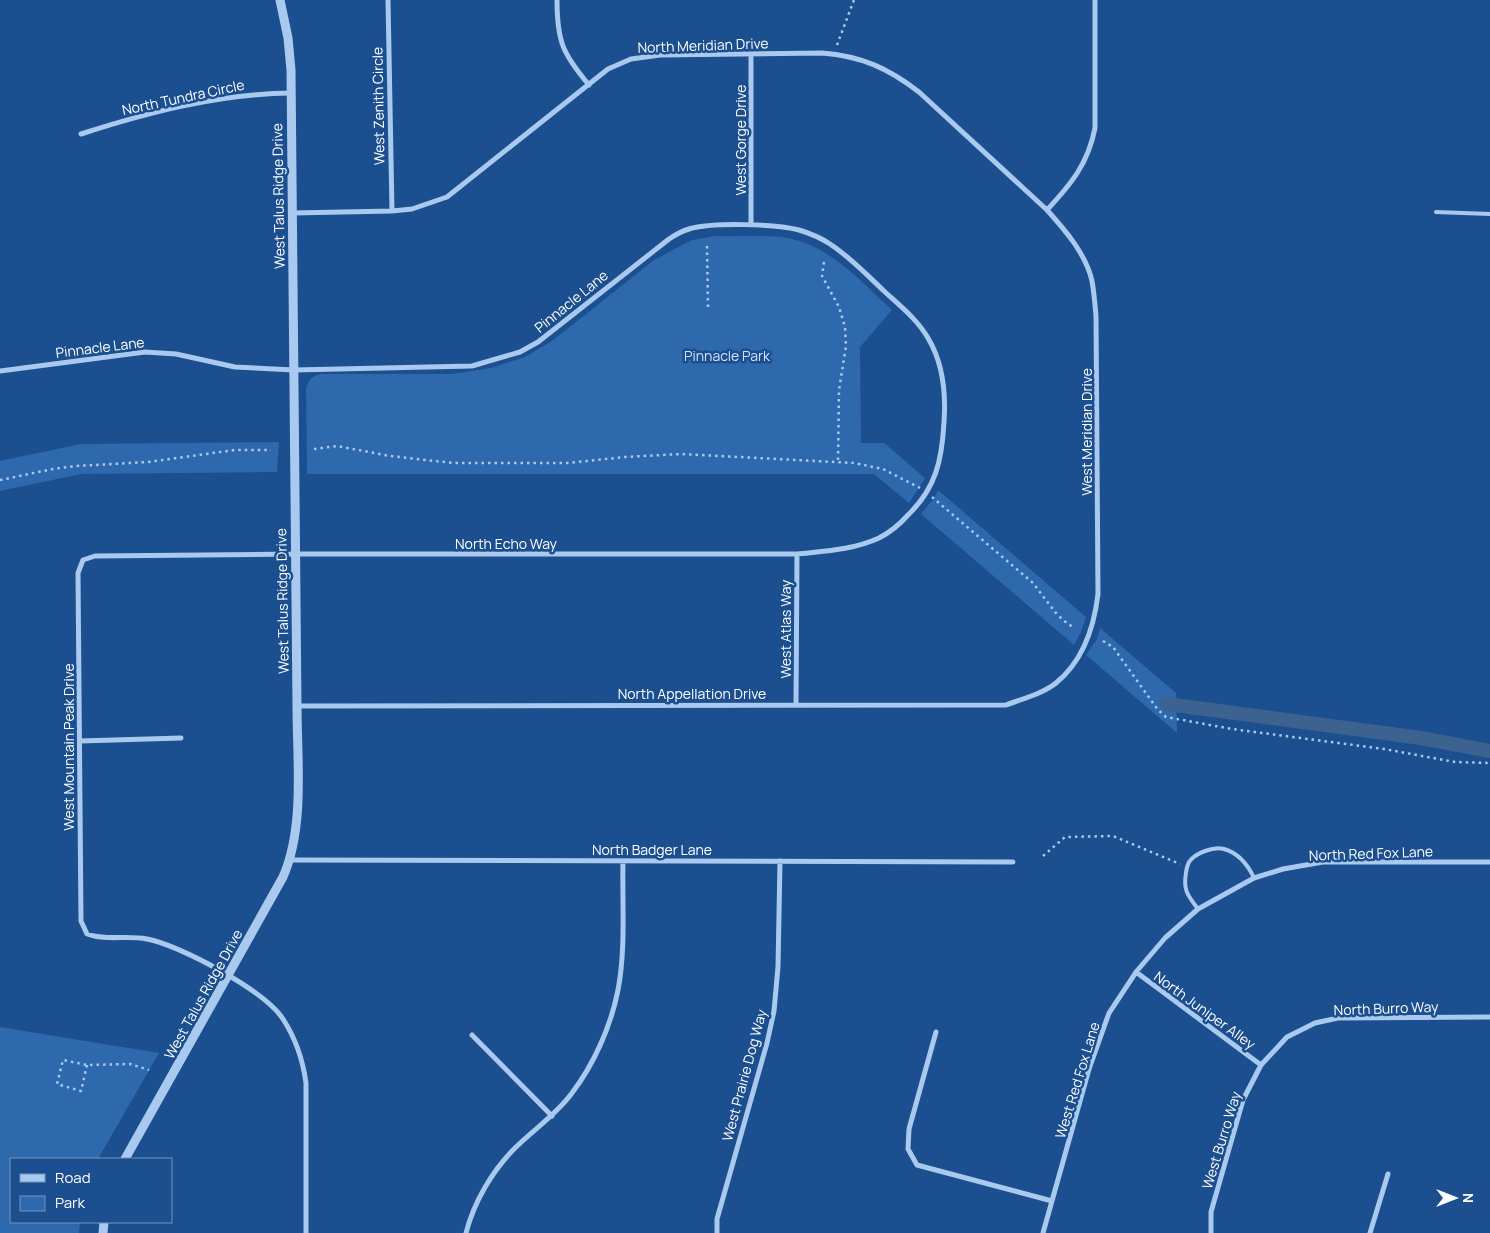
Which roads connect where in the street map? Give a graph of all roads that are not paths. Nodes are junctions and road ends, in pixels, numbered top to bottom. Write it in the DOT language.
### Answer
graph roads {
  1 [pos="280,0"];
  2 [pos="388,0"];
  3 [pos="557,0"];
  4 [pos="1095,0"];
  5 [pos="751,54"];
  6 [pos="589,85"];
  7 [pos="291,93"];
  8 [pos="81,134"];
  9 [pos="1047,210"];
  10 [pos="392,211"];
  11 [pos="1436,212"];
  12 [pos="293,213"];
  13 [pos="1490,214"];
  14 [pos="751,225"];
  15 [pos="294,370"];
  16 [pos="0,371"];
  17 [pos="917,507"];
  18 [pos="296,554"];
  19 [pos="797,554"];
  20 [pos="83,560"];
  21 [pos="1075,663"];
  22 [pos="796,704"];
  23 [pos="297,706"];
  24 [pos="181,738"];
  25 [pos="80,741"];
  26 [pos="290,860"];
  27 [pos="623,861"];
  28 [pos="780,861"];
  29 [pos="1013,862"];
  30 [pos="1490,862"];
  31 [pos="1254,878"];
  32 [pos="1229,892"];
  33 [pos="1198,909"];
  34 [pos="1136,972"];
  35 [pos="229,976"];
  36 [pos="1490,1017"];
  37 [pos="936,1032"];
  38 [pos="472,1035"];
  39 [pos="1287,1037"];
  40 [pos="1260,1064"];
  41 [pos="552,1116"];
  42 [pos="126,1158"];
  43 [pos="1388,1174"];
  44 [pos="1052,1201"];
  45 [pos="306,1233"];
  46 [pos="466,1233"];
  47 [pos="717,1233"];
  48 [pos="1044,1233"];
  49 [pos="1211,1233"];
  50 [pos="1370,1233"];
  1 -- 7 [label="street, West Talus Ridge Drive"];
  2 -- 10 [label="street, West Zenith Circle"];
  3 -- 6 [label="street"];
  4 -- 9 [label="street"];
  5 -- 6 [label="street, North Meridian Drive"];
  5 -- 9 [label="street, North Meridian Drive"];
  5 -- 14 [label="street, West Gorge Drive"];
  6 -- 10 [label="street, North Meridian Drive"];
  7 -- 8 [label="street, North Tundra Circle"];
  7 -- 12 [label="street, West Talus Ridge Drive"];
  9 -- 21 [label="street, West Meridian Drive"];
  10 -- 12 [label="street, North Meridian Drive"];
  11 -- 13 [label="lane"];
  12 -- 15 [label="street, West Talus Ridge Drive"];
  14 -- 15 [label="street, Pinnacle Lane"];
  14 -- 17 [label="street, Pinnacle Lane"];
  15 -- 16 [label="street, Pinnacle Lane"];
  15 -- 18 [label="street, West Talus Ridge Drive"];
  17 -- 19 [label="street, North Echo Way"];
  18 -- 19 [label="street, North Echo Way"];
  18 -- 20 [label="street, North Echo Way"];
  18 -- 23 [label="street, West Talus Ridge Drive"];
  19 -- 22 [label="street, West Atlas Way"];
  20 -- 25 [label="street, West Mountain Peak Drive"];
  21 -- 22 [label="street, North Appellation Drive"];
  22 -- 23 [label="street, North Appellation Drive"];
  23 -- 26 [label="street, West Talus Ridge Drive"];
  24 -- 25 [label="street"];
  25 -- 35 [label="street, West Mountain Peak Drive"];
  26 -- 27 [label="street, North Badger Lane"];
  26 -- 35 [label="street, West Talus Ridge Drive"];
  27 -- 28 [label="street, North Badger Lane"];
  27 -- 41 [label="street"];
  28 -- 29 [label="street, North Badger Lane"];
  28 -- 47 [label="street, West Prairie Dog Way"];
  30 -- 31 [label="street, North Red Fox Lane"];
  31 -- 32 [label="street, North Red Fox Lane"];
  31 -- 33 [label="lane"];
  32 -- 33 [label="street, West Red Fox Lane"];
  33 -- 34 [label="street, West Red Fox Lane"];
  34 -- 40 [label="street, North Juniper Alley"];
  34 -- 44 [label="street, West Red Fox Lane"];
  35 -- 42 [label="street, West Talus Ridge Drive"];
  35 -- 45 [label="street"];
  36 -- 39 [label="street, North Burro Way"];
  37 -- 44 [label="street"];
  38 -- 41 [label="street"];
  39 -- 40 [label="street, West Burro Way"];
  40 -- 49 [label="street, West Burro Way"];
  41 -- 46 [label="street"];
  43 -- 50 [label="street"];
  44 -- 48 [label="street, West Red Fox Lane"];
}
